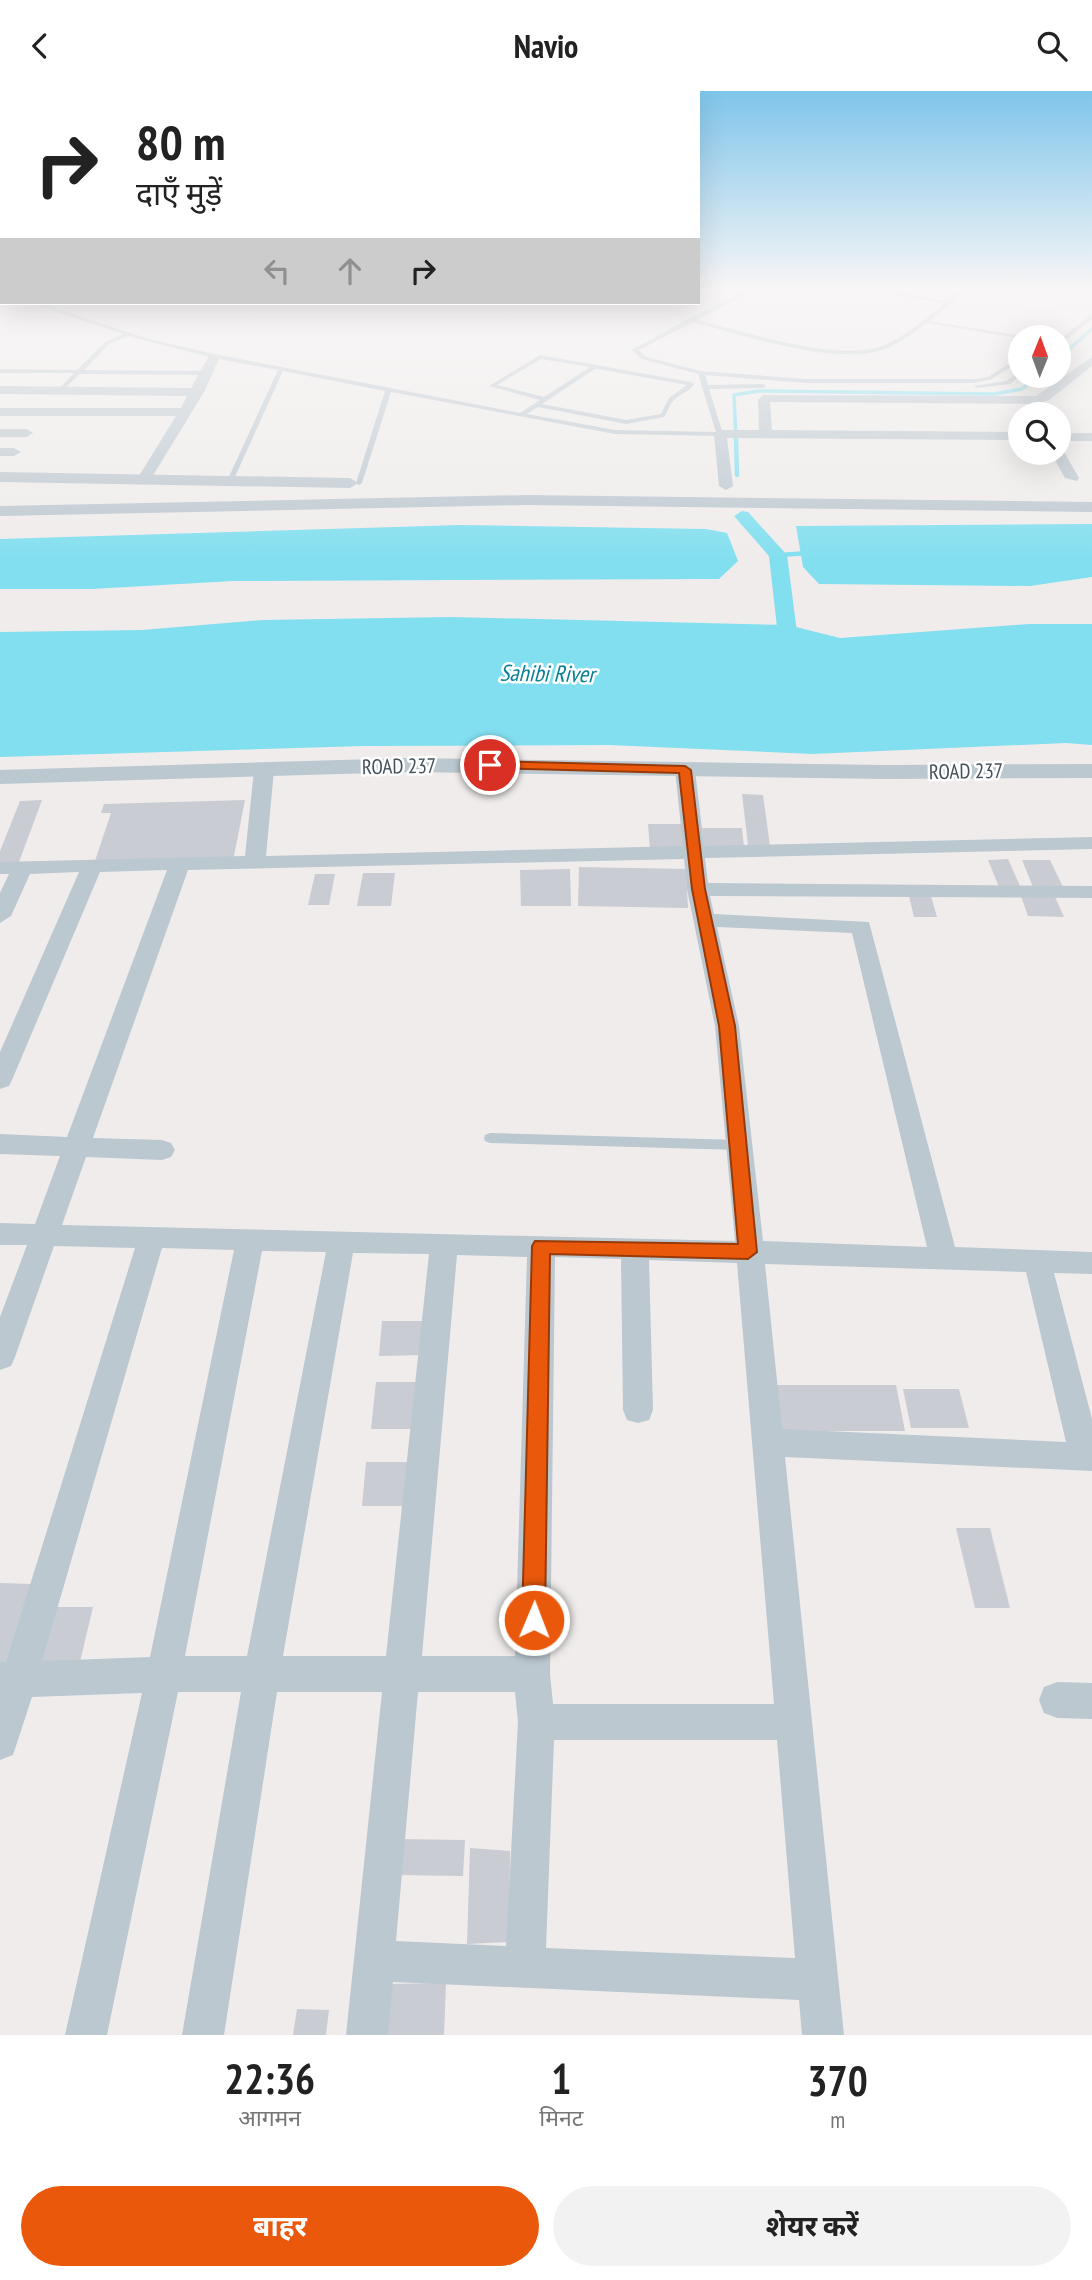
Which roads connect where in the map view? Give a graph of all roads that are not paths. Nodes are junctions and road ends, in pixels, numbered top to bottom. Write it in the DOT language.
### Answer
graph roads {
  1 [pos="69,380"];
  2 [pos="204,380"];
  3 [pos="276,380"];
  4 [pos="339,380"];
  5 [pos="502,380"];
  6 [pos="577,380"];
  7 [pos="681,380"];
  8 [pos="704,380"];
  9 [pos="789,380"];
  10 [pos="981,380"];
  11 [pos="1067,380"];
  12 [pos="1008,383"];
  13 [pos="707,387"];
  14 [pos="389,389"];
  15 [pos="0,390"];
  16 [pos="61,390"];
  17 [pos="198,392"];
  18 [pos="545,399"];
  19 [pos="537,405"];
  20 [pos="0,412"];
  21 [pos="185,412"];
  22 [pos="40,413"];
  23 [pos="521,415"];
  24 [pos="0,433"];
  25 [pos="27,433"];
  26 [pos="726,434"];
  27 [pos="760,434"];
  28 [pos="1008,436"];
  29 [pos="1071,437"];
  30 [pos="1092,437"];
  31 [pos="1065,465"];
  32 [pos="3,476"];
  33 [pos="1072,478"];
  34 [pos="144,479"];
  35 [pos="230,481"];
  36 [pos="365,483"];
  37 [pos="451,484"];
  38 [pos="726,486"];
  39 [pos="808,486"];
  40 [pos="1016,488"];
  41 [pos="1092,489"];
  42 [pos="1092,507"];
  43 [pos="0,511"];
  44 [pos="264,770"];
  45 [pos="685,770"];
  46 [pos="1092,771"];
  47 [pos="0,777"];
  48 [pos="1092,843"];
  49 [pos="694,854"];
  50 [pos="255,863"];
  51 [pos="179,865"];
  52 [pos="92,866"];
  53 [pos="0,868"];
  54 [pos="22,868"];
  55 [pos="698,889"];
  56 [pos="853,890"];
  57 [pos="1092,892"];
  58 [pos="0,916"];
  59 [pos="706,920"];
  60 [pos="862,927"];
  61 [pos="0,1080"];
  62 [pos="490,1138"];
  63 [pos="0,1144"];
  64 [pos="740,1145"];
  65 [pos="76,1146"];
  66 [pos="162,1150"];
  67 [pos="0,1234"];
  68 [pos="46,1235"];
  69 [pos="152,1237"];
  70 [pos="250,1239"];
  71 [pos="341,1244"];
  72 [pos="444,1245"];
  73 [pos="541,1246"];
  74 [pos="635,1250"];
  75 [pos="748,1252"];
  76 [pos="944,1258"];
  77 [pos="1037,1261"];
  78 [pos="1092,1263"];
  79 [pos="0,1357"];
  80 [pos="638,1410"];
  81 [pos="767,1442"];
  82 [pos="1089,1457"];
  83 [pos="262,1673"];
  84 [pos="163,1674"];
  85 [pos="533,1674"];
  86 [pos="403,1675"];
  87 [pos="9,1680"];
  88 [pos="536,1722"];
  89 [pos="792,1722"];
  90 [pos="0,1742"];
  91 [pos="374,1961"];
  92 [pos="525,1968"];
  93 [pos="818,1980"];
  94 [pos="86,2035"];
  95 [pos="203,2035"];
  96 [pos="367,2035"];
  97 [pos="823,2035"];
  1 -- 16 [label="lane"];
  2 -- 17 [label="street"];
  3 -- 35 [label="lane"];
  4 -- 14 [label="lane"];
  5 -- 18 [label="lane"];
  6 -- 18 [label="lane"];
  7 -- 19 [label="lane"];
  8 -- 13 [label="lane"];
  9 -- 10 [label="lane"];
  11 -- 27 [label="street"];
  12 -- 13 [label="lane"];
  13 -- 26 [label="lane"];
  14 -- 23 [label="lane"];
  14 -- 36 [label="lane"];
  15 -- 16 [label="street"];
  16 -- 17 [label="street"];
  16 -- 22 [label="street"];
  17 -- 21 [label="street"];
  18 -- 19 [label="lane"];
  19 -- 23 [label="lane"];
  20 -- 22 [label="street"];
  21 -- 22 [label="street"];
  21 -- 34 [label="street"];
  23 -- 26 [label="lane"];
  24 -- 25 [label="street"];
  26 -- 27 [label="street"];
  26 -- 38 [label="street"];
  27 -- 28 [label="street"];
  29 -- 30 [label="street"];
  31 -- 33 [label="street"];
  32 -- 34 [label="street"];
  34 -- 35 [label="street"];
  35 -- 36 [label="street"];
  37 -- 38 [label="street"];
  38 -- 39 [label="street"];
  40 -- 41 [label="street"];
  42 -- 43 [label="street"];
  44 -- 45 [label="street, ROAD 237"];
  44 -- 47 [label="street, ROAD 237"];
  44 -- 50 [label="street"];
  45 -- 46 [label="street, ROAD 237"];
  45 -- 49 [label="street"];
  48 -- 49 [label="street"];
  49 -- 50 [label="street"];
  49 -- 55 [label="street"];
  50 -- 51 [label="street"];
  51 -- 52 [label="street"];
  51 -- 65 [label="street"];
  52 -- 54 [label="street"];
  52 -- 61 [label="street"];
  53 -- 54 [label="street"];
  54 -- 58 [label="street"];
  55 -- 56 [label="street"];
  55 -- 59 [label="street"];
  56 -- 57 [label="street"];
  56 -- 60 [label="street"];
  59 -- 60 [label="street"];
  59 -- 64 [label="street"];
  60 -- 76 [label="street"];
  62 -- 64 [label="lane"];
  63 -- 65 [label="street"];
  64 -- 75 [label="street"];
  65 -- 66 [label="street"];
  65 -- 68 [label="street"];
  67 -- 68 [label="street"];
  68 -- 69 [label="street"];
  68 -- 79 [label="street"];
  69 -- 70 [label="street"];
  69 -- 87 [label="street"];
  70 -- 71 [label="street"];
  70 -- 84 [label="street"];
  71 -- 72 [label="street"];
  71 -- 83 [label="street"];
  72 -- 73 [label="street"];
  72 -- 86 [label="street"];
  73 -- 74 [label="street"];
  73 -- 85 [label="street"];
  74 -- 75 [label="street"];
  74 -- 80 [label="street"];
  75 -- 76 [label="street"];
  75 -- 81 [label="street"];
  76 -- 77 [label="street"];
  77 -- 78 [label="street"];
  77 -- 82 [label="street"];
  81 -- 82 [label="street"];
  81 -- 89 [label="street"];
  83 -- 84 [label="street"];
  83 -- 86 [label="street"];
  83 -- 95 [label="street"];
  84 -- 87 [label="street"];
  84 -- 94 [label="street"];
  85 -- 86 [label="street"];
  85 -- 88 [label="street"];
  86 -- 91 [label="street"];
  87 -- 90 [label="street"];
  88 -- 89 [label="street"];
  88 -- 92 [label="street"];
  89 -- 93 [label="street"];
  91 -- 92 [label="street"];
  91 -- 96 [label="street"];
  92 -- 93 [label="street"];
  93 -- 97 [label="street"];
}
